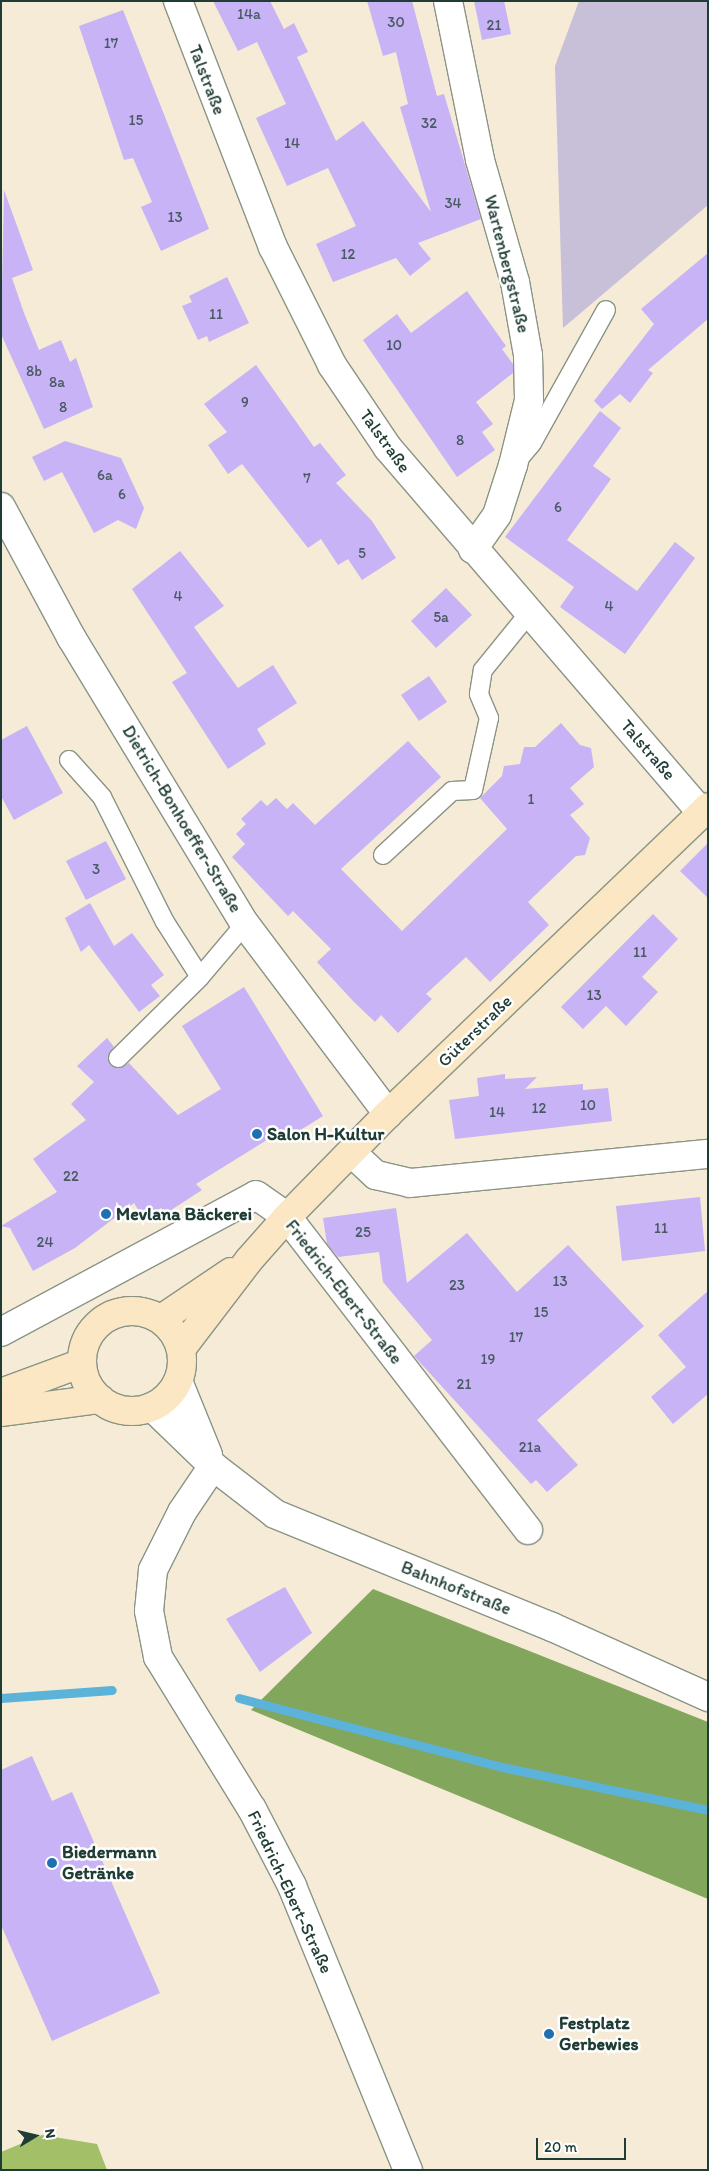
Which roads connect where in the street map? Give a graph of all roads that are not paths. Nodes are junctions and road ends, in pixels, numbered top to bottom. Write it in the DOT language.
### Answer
graph roads {
  1 [pos="178,1"];
  2 [pos="448,1"];
  3 [pos="606,310"];
  4 [pos="513,465"];
  5 [pos="1,507"];
  6 [pos="473,549"];
  7 [pos="530,612"];
  8 [pos="69,760"];
  9 [pos="705,810"];
  10 [pos="383,856"];
  11 [pos="245,924"];
  12 [pos="200,977"];
  13 [pos="118,1058"];
  14 [pos="388,1114"];
  15 [pos="351,1152"];
  16 [pos="708,1154"];
  17 [pos="287,1218"];
  18 [pos="249,1260"];
  19 [pos="161,1319"];
  20 [pos="1,1332"];
  21 [pos="181,1349"];
  22 [pos="82,1363"];
  23 [pos="178,1381"];
  24 [pos="1,1393"];
  25 [pos="100,1399"];
  26 [pos="152,1407"];
  27 [pos="1,1412"];
  28 [pos="213,1466"];
  29 [pos="528,1530"];
  30 [pos="708,1697"];
  31 [pos="408,2170"];
  1 -- 6 [label="street, Talstraße"];
  2 -- 4 [label="street, Wartenbergstraße"];
  3 -- 4 [label="lane"];
  4 -- 6 [label="street, Wartenbergstraße"];
  5 -- 11 [label="street, Dietrich-Bonhoeffer-Straße"];
  6 -- 7 [label="street, Talstraße"];
  7 -- 9 [label="street, Talstraße"];
  7 -- 10 [label="lane"];
  8 -- 12 [label="lane"];
  9 -- 14 [label="main road, Güterstraße"];
  11 -- 12 [label="lane"];
  11 -- 14 [label="street, Dietrich-Bonhoeffer-Straße"];
  12 -- 13 [label="lane"];
  14 -- 15 [label="main road, Güterstraße"];
  15 -- 16 [label="street"];
  15 -- 17 [label="main road, Güterstraße"];
  17 -- 18 [label="main road, Güterstraße"];
  17 -- 20 [label="street, Friedrich-Ebert-Straße"];
  17 -- 29 [label="street, Friedrich-Ebert-Straße"];
  18 -- 19 [label="main road, Güterstraße"];
  18 -- 21 [label="main road, Güterstraße"];
  19 -- 21 [label="main road"];
  19 -- 22 [label="main road"];
  21 -- 23 [label="main road"];
  22 -- 24 [label="main road"];
  22 -- 25 [label="main road"];
  23 -- 26 [label="main road"];
  23 -- 28 [label="street, Bahnhofstraße"];
  25 -- 26 [label="main road"];
  25 -- 27 [label="main road"];
  26 -- 28 [label="street, Bahnhofstraße"];
  28 -- 30 [label="street, Bahnhofstraße"];
  28 -- 31 [label="street, Friedrich-Ebert-Straße"];
}
